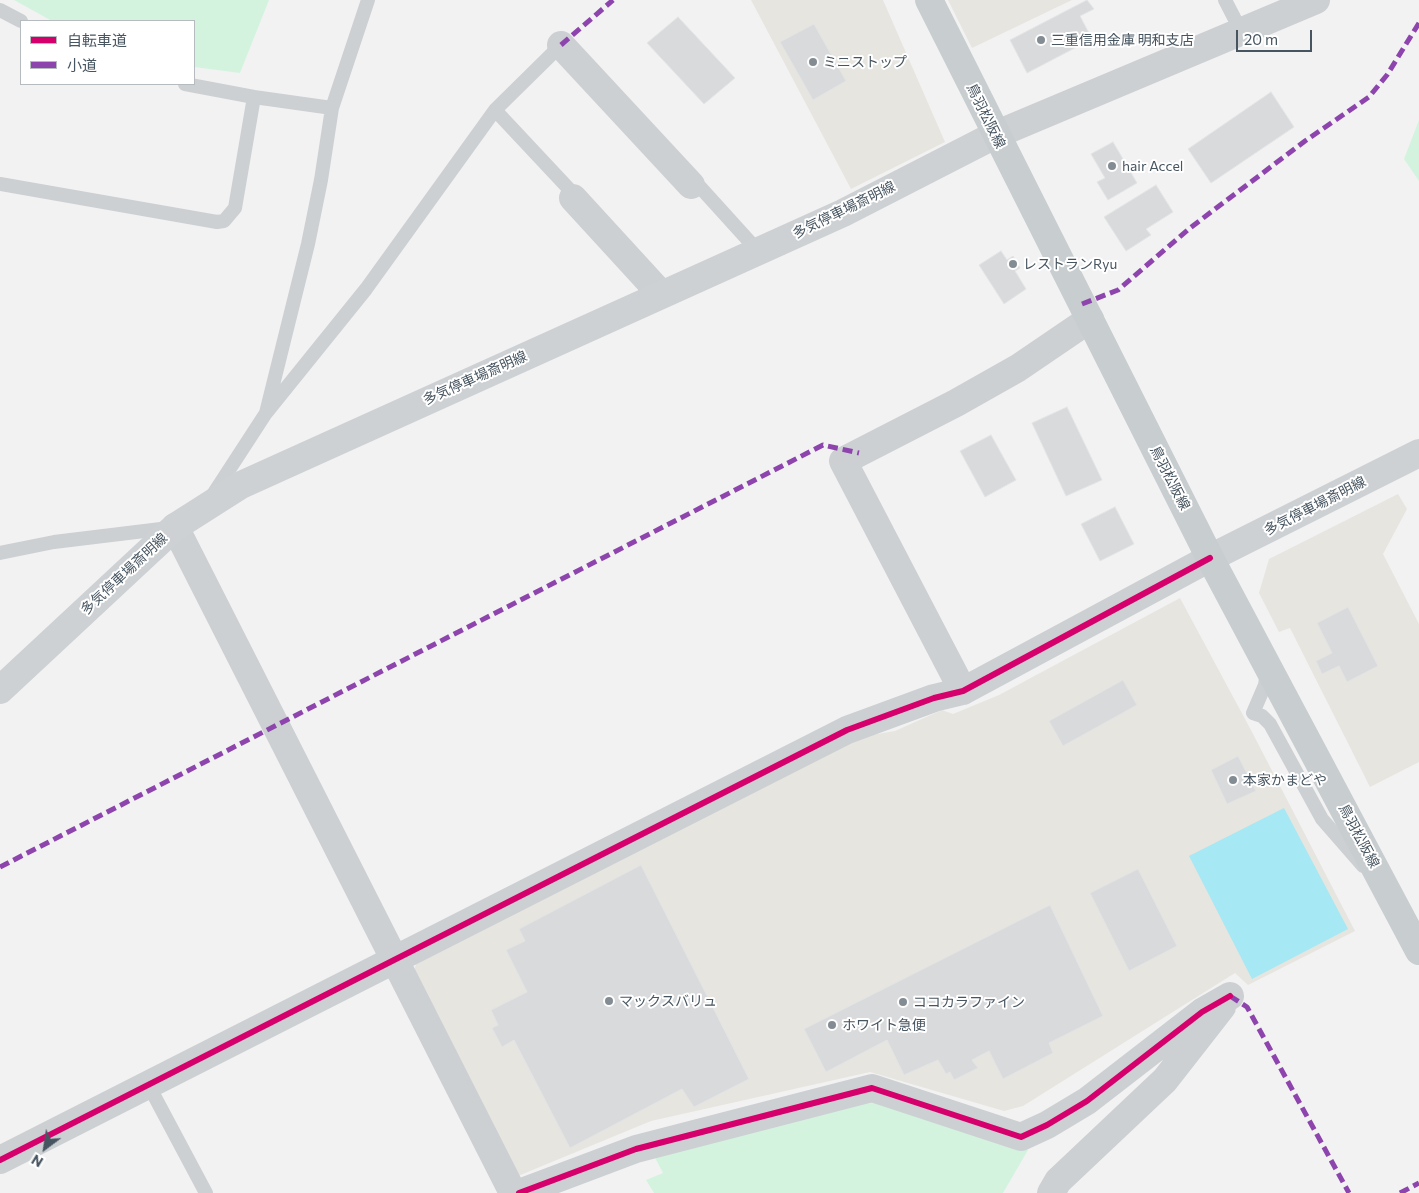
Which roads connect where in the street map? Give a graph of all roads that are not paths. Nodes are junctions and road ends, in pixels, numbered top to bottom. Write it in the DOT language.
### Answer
graph roads {
  1 [pos="368,0"];
  2 [pos="929,0"];
  3 [pos="1225,0"];
  4 [pos="1316,0"];
  5 [pos="0,10"];
  6 [pos="20,20"];
  7 [pos="1242,33"];
  8 [pos="561,45"];
  9 [pos="190,85"];
  10 [pos="254,97"];
  11 [pos="332,108"];
  12 [pos="495,110"];
  13 [pos="995,135"];
  14 [pos="0,184"];
  15 [pos="691,185"];
  16 [pos="573,198"];
  17 [pos="758,251"];
  18 [pos="661,294"];
  19 [pos="1090,320"];
  20 [pos="266,413"];
  21 [pos="1419,452"];
  22 [pos="205,507"];
  23 [pos="175,527"];
  24 [pos="0,552"];
  25 [pos="1210,558"];
  26 [pos="0,690"];
  27 [pos="963,690"];
  28 [pos="1419,950"];
  29 [pos="395,960"];
  30 [pos="150,1086"];
  31 [pos="0,1160"];
  32 [pos="206,1193"];
  33 [pos="513,1193"];
  34 [pos="519,1193"];
  35 [pos="1051,1193"];
  1 -- 11 [label="lane"];
  2 -- 13 [label="main road, 鳥羽松阪線"];
  3 -- 7 [label="lane"];
  4 -- 7 [label="street"];
  5 -- 6 [label="lane"];
  7 -- 13 [label="street"];
  8 -- 12 [label="lane"];
  8 -- 15 [label="street"];
  9 -- 10 [label="lane"];
  10 -- 11 [label="lane"];
  10 -- 14 [label="lane"];
  11 -- 20 [label="lane"];
  12 -- 16 [label="lane"];
  12 -- 20 [label="lane"];
  13 -- 17 [label="main road, 多気停車場斎明線"];
  13 -- 19 [label="main road, 鳥羽松阪線"];
  15 -- 17 [label="lane"];
  16 -- 18 [label="street"];
  17 -- 18 [label="main road, 多気停車場斎明線"];
  18 -- 22 [label="main road, 多気停車場斎明線"];
  19 -- 25 [label="main road, 鳥羽松阪線"];
  19 -- 27 [label="street"];
  20 -- 22 [label="lane"];
  21 -- 25 [label="main road, 多気停車場斎明線"];
  22 -- 23 [label="main road, 多気停車場斎明線"];
  23 -- 24 [label="lane"];
  23 -- 26 [label="main road, 多気停車場斎明線"];
  23 -- 29 [label="street"];
  25 -- 27 [label="street"];
  25 -- 28 [label="main road, 鳥羽松阪線"];
  27 -- 29 [label="street"];
  29 -- 30 [label="street"];
  29 -- 33 [label="street"];
  30 -- 31 [label="street"];
  30 -- 32 [label="lane"];
  34 -- 35 [label="street"];
}
